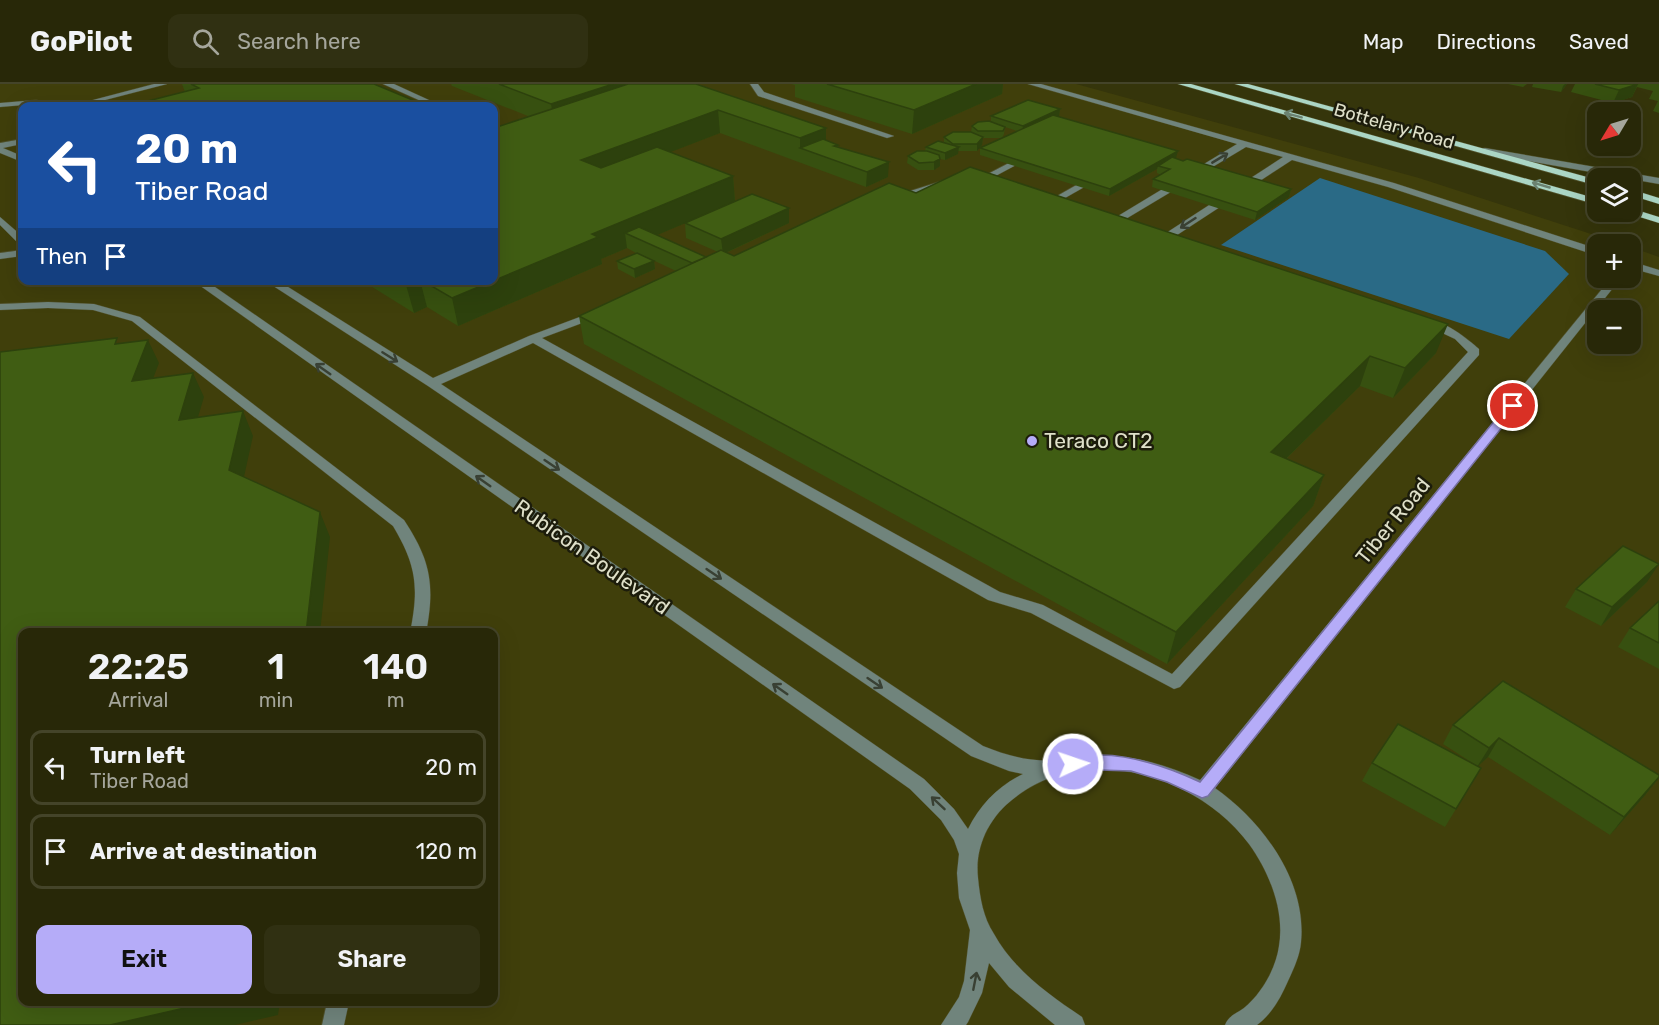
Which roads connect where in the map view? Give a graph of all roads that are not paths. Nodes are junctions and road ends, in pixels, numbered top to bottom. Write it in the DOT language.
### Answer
graph roads {
  1 [pos="163,84"];
  2 [pos="754,84"];
  3 [pos="1032,84"];
  4 [pos="1182,84"];
  5 [pos="1239,84"];
  6 [pos="393,85"];
  7 [pos="90,102"];
  8 [pos="429,102"];
  9 [pos="18,103"];
  10 [pos="3,104"];
  11 [pos="890,136"];
  12 [pos="18,143"];
  13 [pos="1244,144"];
  14 [pos="0,148"];
  15 [pos="1482,150"];
  16 [pos="1038,152"];
  17 [pos="18,157"];
  18 [pos="1290,157"];
  19 [pos="1105,172"];
  20 [pos="987,177"];
  21 [pos="1587,180"];
  22 [pos="1659,181"];
  23 [pos="1009,184"];
  24 [pos="1641,195"];
  25 [pos="1587,199"];
  26 [pos="1659,201"];
  27 [pos="879,205"];
  28 [pos="1075,207"];
  29 [pos="1641,214"];
  30 [pos="0,220"];
  31 [pos="1659,220"];
  32 [pos="1137,227"];
  33 [pos="18,237"];
  34 [pos="1168,237"];
  35 [pos="1587,249"];
  36 [pos="18,254"];
  37 [pos="0,256"];
  38 [pos="1641,267"];
  39 [pos="1659,273"];
  40 [pos="204,285"];
  41 [pos="277,285"];
  42 [pos="1608,288"];
  43 [pos="0,307"];
  44 [pos="610,308"];
  45 [pos="1410,317"];
  46 [pos="533,338"];
  47 [pos="432,383"];
  48 [pos="419,628"];
  49 [pos="1054,767"];
  50 [pos="1202,791"];
  51 [pos="968,852"];
  52 [pos="980,931"];
  53 [pos="337,1006"];
  54 [pos="333,1025"];
  55 [pos="952,1025"];
  56 [pos="1074,1025"];
  57 [pos="1236,1025"];
  1 -- 7 [label="street"];
  2 -- 11 [label="street"];
  3 -- 13 [label="street"];
  25 -- 4 [label="main road, Bottelary Road, one-way"];
  5 -- 15 [label="main road, Bottelary Road"];
  6 -- 8 [label="street"];
  9 -- 10 [label="street"];
  12 -- 14 [label="street"];
  13 -- 18 [label="street"];
  32 -- 13 [label="street, one-way"];
  14 -- 17 [label="street"];
  15 -- 21 [label="main road, Bottelary Road"];
  15 -- 22 [label="street"];
  16 -- 20 [label="street"];
  18 -- 34 [label="street, one-way"];
  18 -- 35 [label="street"];
  19 -- 28 [label="street"];
  20 -- 23 [label="street"];
  20 -- 27 [label="street"];
  24 -- 26 [label="main road"];
  29 -- 31 [label="main road"];
  30 -- 33 [label="street"];
  36 -- 37 [label="street"];
  38 -- 39 [label="street"];
  51 -- 40 [label="street, Rubicon Boulevard, one-way"];
  41 -- 47 [label="street, one-way"];
  42 -- 50 [label="street, Tiber Road"];
  43 -- 48 [label="street"];
  44 -- 46 [label="street"];
  45 -- 46 [label="street"];
  46 -- 47 [label="street"];
  47 -- 49 [label="street, one-way"];
  49 -- 50 [label="street"];
  49 -- 51 [label="street"];
  50 -- 57 [label="street"];
  51 -- 52 [label="street"];
  55 -- 52 [label="street, one-way"];
  52 -- 56 [label="street"];
  53 -- 54 [label="street"];
}
